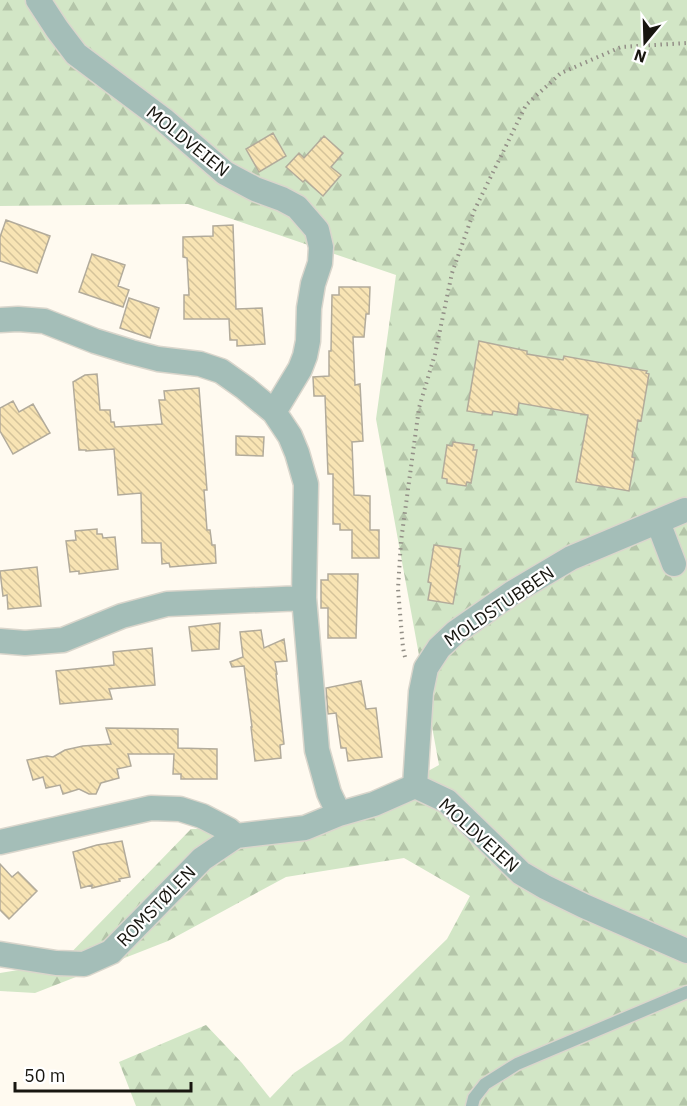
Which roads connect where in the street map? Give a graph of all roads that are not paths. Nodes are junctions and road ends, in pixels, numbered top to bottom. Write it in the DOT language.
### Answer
graph roads {
  1 [pos="38,0"];
  2 [pos="0,320"];
  3 [pos="274,412"];
  4 [pos="684,510"];
  5 [pos="658,522"];
  6 [pos="674,564"];
  7 [pos="304,598"];
  8 [pos="0,641"];
  9 [pos="415,786"];
  10 [pos="339,814"];
  11 [pos="236,836"];
  12 [pos="0,842"];
  13 [pos="687,951"];
  14 [pos="0,954"];
  15 [pos="687,992"];
  16 [pos="472,1106"];
  1 -- 3 [label="street, MOLDVEIEN"];
  2 -- 3 [label="street"];
  3 -- 7 [label="street"];
  4 -- 5 [label="street, MOLDSTUBBEN"];
  5 -- 6 [label="street"];
  5 -- 9 [label="street, MOLDSTUBBEN"];
  7 -- 8 [label="street"];
  7 -- 10 [label="street"];
  9 -- 10 [label="street"];
  9 -- 13 [label="street, MOLDVEIEN"];
  10 -- 11 [label="street, ROMSTØLEN"];
  11 -- 12 [label="street"];
  11 -- 14 [label="street, ROMSTØLEN"];
  15 -- 16 [label="lane"];
}
